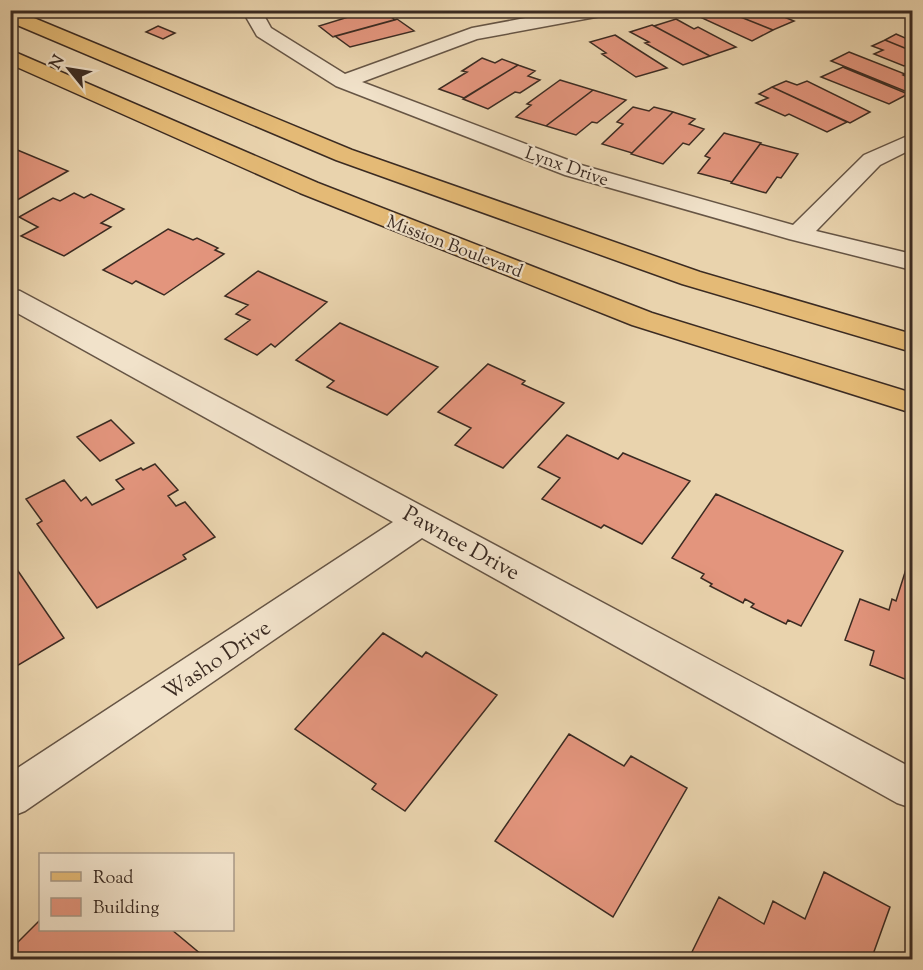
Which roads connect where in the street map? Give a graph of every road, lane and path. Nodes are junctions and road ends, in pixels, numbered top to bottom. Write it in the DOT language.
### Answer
graph roads {
  1 [pos="251,10"];
  2 [pos="601,10"];
  3 [pos="10,15"];
  4 [pos="10,56"];
  5 [pos="343,82"];
  6 [pos="912,141"];
  7 [pos="798,234"];
  8 [pos="912,262"];
  9 [pos="10,297"];
  10 [pos="912,343"];
  11 [pos="912,403"];
  12 [pos="422,520"];
  13 [pos="912,789"];
  14 [pos="10,797"];
  1 -- 5 [label="street, Lynx Drive"];
  2 -- 5 [label="street"];
  3 -- 10 [label="main road"];
  4 -- 11 [label="main road, Mission Boulevard"];
  5 -- 7 [label="street, Lynx Drive"];
  6 -- 7 [label="street"];
  7 -- 8 [label="street, Lynx Drive"];
  9 -- 12 [label="street, Pawnee Drive"];
  12 -- 13 [label="street, Pawnee Drive"];
  12 -- 14 [label="street, Washo Drive"];
}
